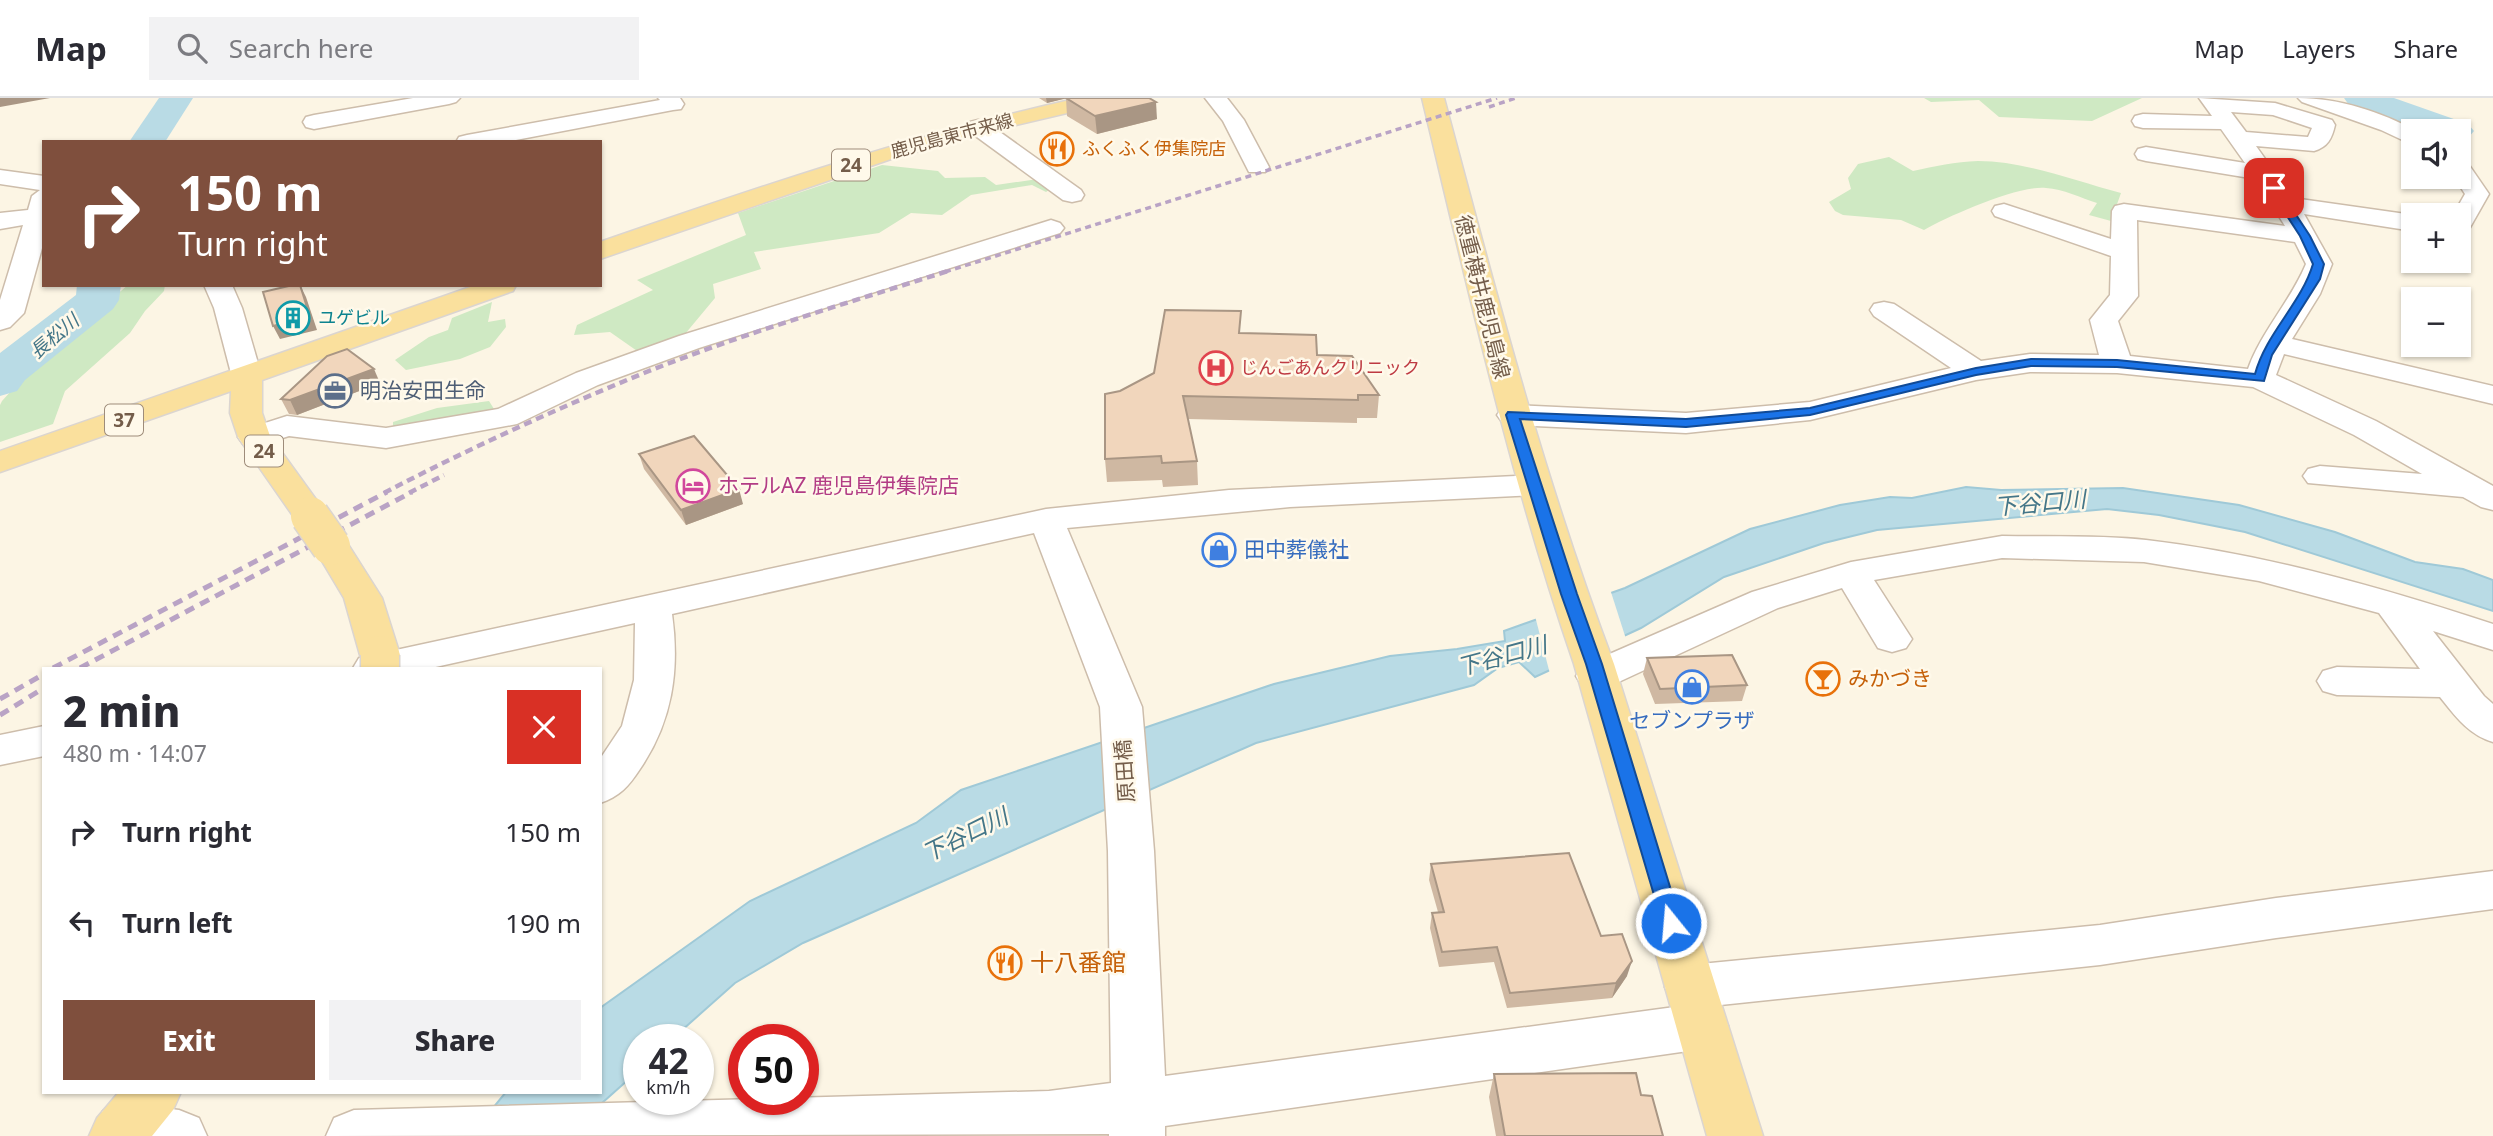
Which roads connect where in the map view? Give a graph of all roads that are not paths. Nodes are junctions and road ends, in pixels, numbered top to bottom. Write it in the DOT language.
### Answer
graph roads {
  1 [pos="341,98"];
  2 [pos="449,98"];
  3 [pos="669,98"];
  4 [pos="1107,98"];
  5 [pos="1216,98"];
  6 [pos="1433,98"];
  7 [pos="2309,98"];
  8 [pos="2222,116"];
  9 [pos="2143,121"];
  10 [pos="978,127"];
  11 [pos="2401,132"];
  12 [pos="478,140"];
  13 [pos="2146,154"];
  14 [pos="1257,167"];
  15 [pos="2263,173"];
  16 [pos="0,177"];
  17 [pos="42,183"];
  18 [pos="2471,185"];
  19 [pos="1072,195"];
  20 [pos="2284,204"];
  21 [pos="2471,205"];
  22 [pos="41,209"];
  23 [pos="2004,211"];
  24 [pos="0,221"];
  25 [pos="2401,221"];
  26 [pos="1051,228"];
  27 [pos="2305,236"];
  28 [pos="602,250"];
  29 [pos="2124,252"];
  30 [pos="219,287"];
  31 [pos="497,287"];
  32 [pos="1884,310"];
  33 [pos="3,316"];
  34 [pos="2273,343"];
  35 [pos="2117,364"];
  36 [pos="1976,371"];
  37 [pos="247,377"];
  38 [pos="2260,379"];
  39 [pos="2493,395"];
  40 [pos="1513,415"];
  41 [pos="254,437"];
  42 [pos="0,462"];
  43 [pos="2320,476"];
  44 [pos="1534,485"];
  45 [pos="2483,494"];
  46 [pos="1046,520"];
  47 [pos="1851,573"];
  48 [pos="2392,604"];
  49 [pos="652,606"];
  50 [pos="2493,636"];
  51 [pos="1892,639"];
  52 [pos="378,664"];
  53 [pos="1595,670"];
  54 [pos="2337,681"];
  55 [pos="2451,683"];
  56 [pos="2493,727"];
  57 [pos="42,741"];
  58 [pos="0,750"];
  59 [pos="602,785"];
  60 [pos="2493,890"];
  61 [pos="1696,1006"];
  62 [pos="132,1119"];
  63 [pos="1138,1120"];
  64 [pos="179,1136"];
  65 [pos="354,1136"];
  66 [pos="380,1136"];
  67 [pos="1735,1136"];
  1 -- 2 [label="street"];
  3 -- 12 [label="street"];
  4 -- 10 [label="main road, 鹿児島東市来線 / 24"];
  5 -- 14 [label="street"];
  6 -- 40 [label="main road, 徳重横井鹿児島線"];
  7 -- 11 [label="street"];
  8 -- 9 [label="street"];
  8 -- 15 [label="street"];
  10 -- 19 [label="street"];
  10 -- 28 [label="main road, 鹿児島東市来線 / 24"];
  13 -- 15 [label="street"];
  15 -- 20 [label="street"];
  16 -- 17 [label="street"];
  18 -- 21 [label="street"];
  20 -- 25 [label="street"];
  20 -- 27 [label="street"];
  22 -- 24 [label="street"];
  22 -- 33 [label="street"];
  23 -- 29 [label="street"];
  26 -- 41 [label="street"];
  27 -- 29 [label="street"];
  27 -- 34 [label="street"];
  29 -- 35 [label="street"];
  30 -- 37 [label="street"];
  31 -- 37 [label="main road"];
  32 -- 36 [label="street"];
  34 -- 38 [label="street"];
  34 -- 39 [label="street"];
  35 -- 36 [label="street"];
  35 -- 38 [label="street"];
  36 -- 40 [label="street"];
  37 -- 41 [label="main road, 24"];
  37 -- 42 [label="main road, 37"];
  38 -- 45 [label="street"];
  40 -- 44 [label="main road, 徳重横井鹿児島線"];
  41 -- 52 [label="main road, 24"];
  43 -- 45 [label="street"];
  44 -- 46 [label="street"];
  44 -- 53 [label="main road, 徳重横井鹿児島線"];
  46 -- 49 [label="street"];
  46 -- 63 [label="street, 原田橋"];
  47 -- 48 [label="street"];
  47 -- 51 [label="street"];
  47 -- 53 [label="street"];
  48 -- 50 [label="street"];
  48 -- 55 [label="street"];
  49 -- 52 [label="street"];
  49 -- 59 [label="street"];
  53 -- 61 [label="main road, 徳重横井鹿児島線"];
  54 -- 55 [label="street"];
  55 -- 56 [label="street"];
  57 -- 58 [label="street"];
  60 -- 61 [label="street"];
  61 -- 63 [label="street"];
  61 -- 67 [label="main road, 徳重横井鹿児島線"];
  62 -- 64 [label="street"];
  63 -- 66 [label="street"];
  65 -- 66 [label="street"];
}
